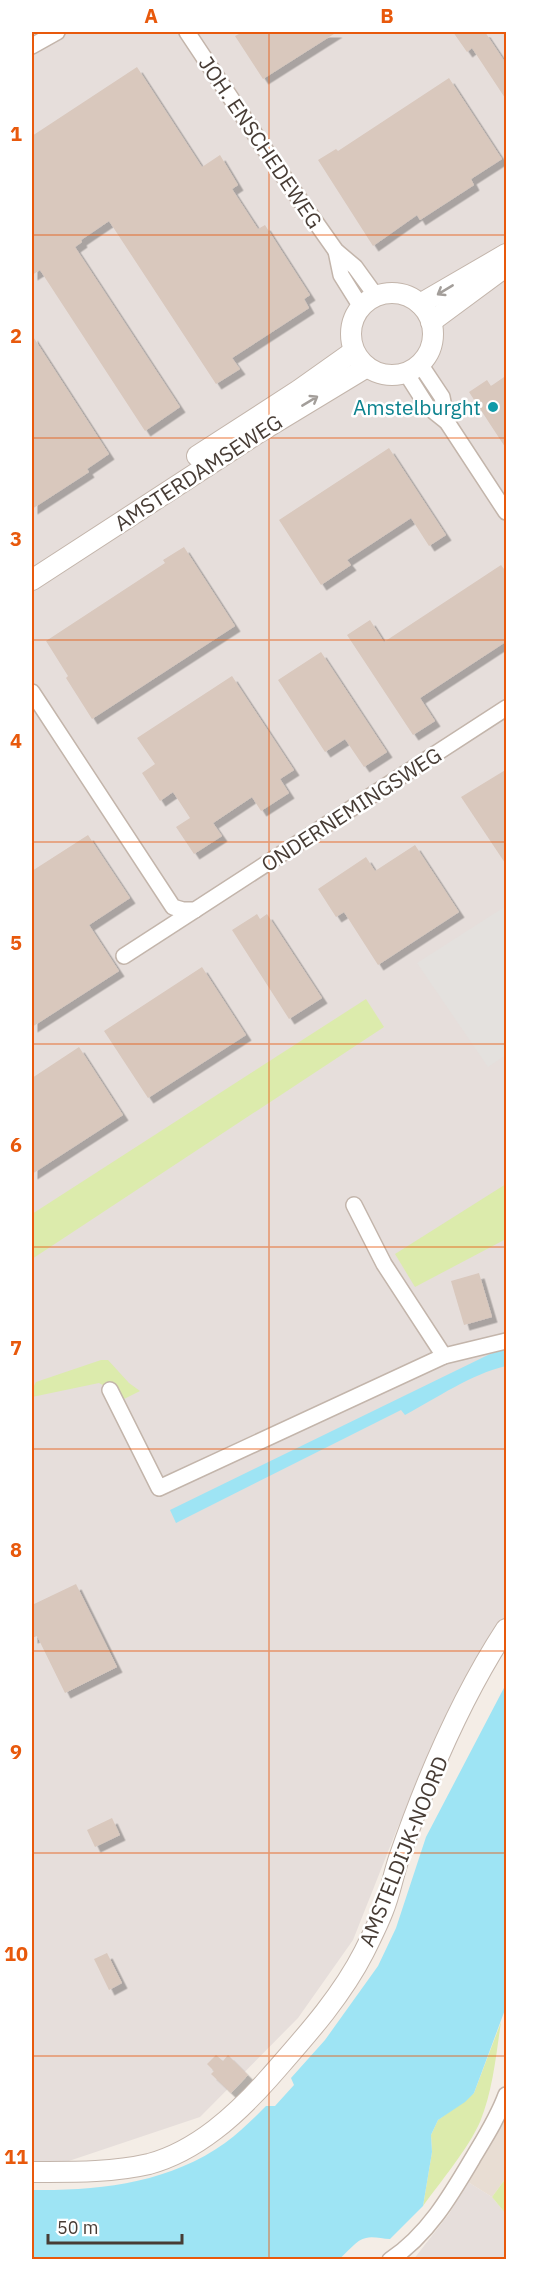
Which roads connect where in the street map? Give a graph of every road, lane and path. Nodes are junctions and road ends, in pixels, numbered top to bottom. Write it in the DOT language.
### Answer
graph roads {
  1 [pos="57,32"];
  2 [pos="187,32"];
  3 [pos="32,46"];
  4 [pos="507,254"];
  5 [pos="507,266"];
  6 [pos="369,302"];
  7 [pos="420,304"];
  8 [pos="431,322"];
  9 [pos="354,351"];
  10 [pos="367,367"];
  11 [pos="413,369"];
  12 [pos="507,512"];
  13 [pos="32,564"];
  14 [pos="32,580"];
  15 [pos="32,692"];
  16 [pos="507,708"];
  17 [pos="195,910"];
  18 [pos="124,957"];
  19 [pos="354,1205"];
  20 [pos="507,1341"];
  21 [pos="444,1356"];
  22 [pos="110,1390"];
  23 [pos="507,1629"];
  24 [pos="507,2095"];
  25 [pos="32,2172"];
  26 [pos="390,2259"];
  1 -- 3 [label="street"];
  2 -- 6 [label="street, JOH. ENSCHEDEWEG"];
  4 -- 7 [label="street, one-way"];
  5 -- 8 [label="street"];
  6 -- 7 [label="street"];
  6 -- 9 [label="street"];
  7 -- 8 [label="street"];
  8 -- 11 [label="street"];
  9 -- 10 [label="street"];
  9 -- 13 [label="street, AMSTERDAMSEWEG"];
  10 -- 11 [label="street"];
  14 -- 10 [label="street, AMSTERDAMSEWEG, one-way"];
  11 -- 12 [label="street"];
  15 -- 17 [label="street"];
  16 -- 17 [label="street, ONDERNEMINGSWEG"];
  17 -- 18 [label="street, ONDERNEMINGSWEG"];
  19 -- 21 [label="street"];
  20 -- 21 [label="street"];
  21 -- 22 [label="street"];
  23 -- 25 [label="street, AMSTELDIJK-NOORD"];
  24 -- 26 [label="street"];
}
